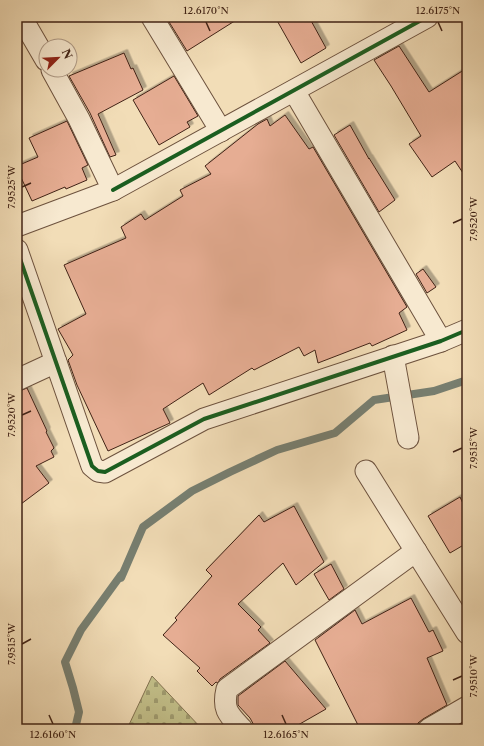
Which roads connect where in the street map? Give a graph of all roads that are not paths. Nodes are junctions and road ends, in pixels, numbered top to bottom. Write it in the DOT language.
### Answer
graph roads {
  1 [pos="21,17"];
  2 [pos="152,17"];
  3 [pos="427,17"];
  4 [pos="38,46"];
  5 [pos="57,78"];
  6 [pos="294,91"];
  7 [pos="221,132"];
  8 [pos="113,190"];
  9 [pos="17,226"];
  10 [pos="17,250"];
  11 [pos="467,330"];
  12 [pos="442,341"];
  13 [pos="56,362"];
  14 [pos="394,362"];
  15 [pos="17,380"];
  16 [pos="408,438"];
  17 [pos="366,471"];
  18 [pos="416,551"];
  19 [pos="467,633"];
  20 [pos="467,707"];
  21 [pos="242,729"];
  22 [pos="429,729"];
  1 -- 4 [label="street"];
  2 -- 7 [label="street"];
  3 -- 6 [label="street"];
  5 -- 8 [label="street"];
  6 -- 7 [label="street"];
  6 -- 12 [label="street"];
  7 -- 8 [label="street"];
  8 -- 9 [label="street"];
  10 -- 13 [label="street"];
  11 -- 12 [label="street"];
  12 -- 14 [label="street"];
  13 -- 14 [label="street"];
  13 -- 15 [label="street"];
  14 -- 16 [label="street"];
  17 -- 18 [label="street"];
  18 -- 19 [label="street"];
  18 -- 21 [label="street"];
  20 -- 22 [label="street"];
}
